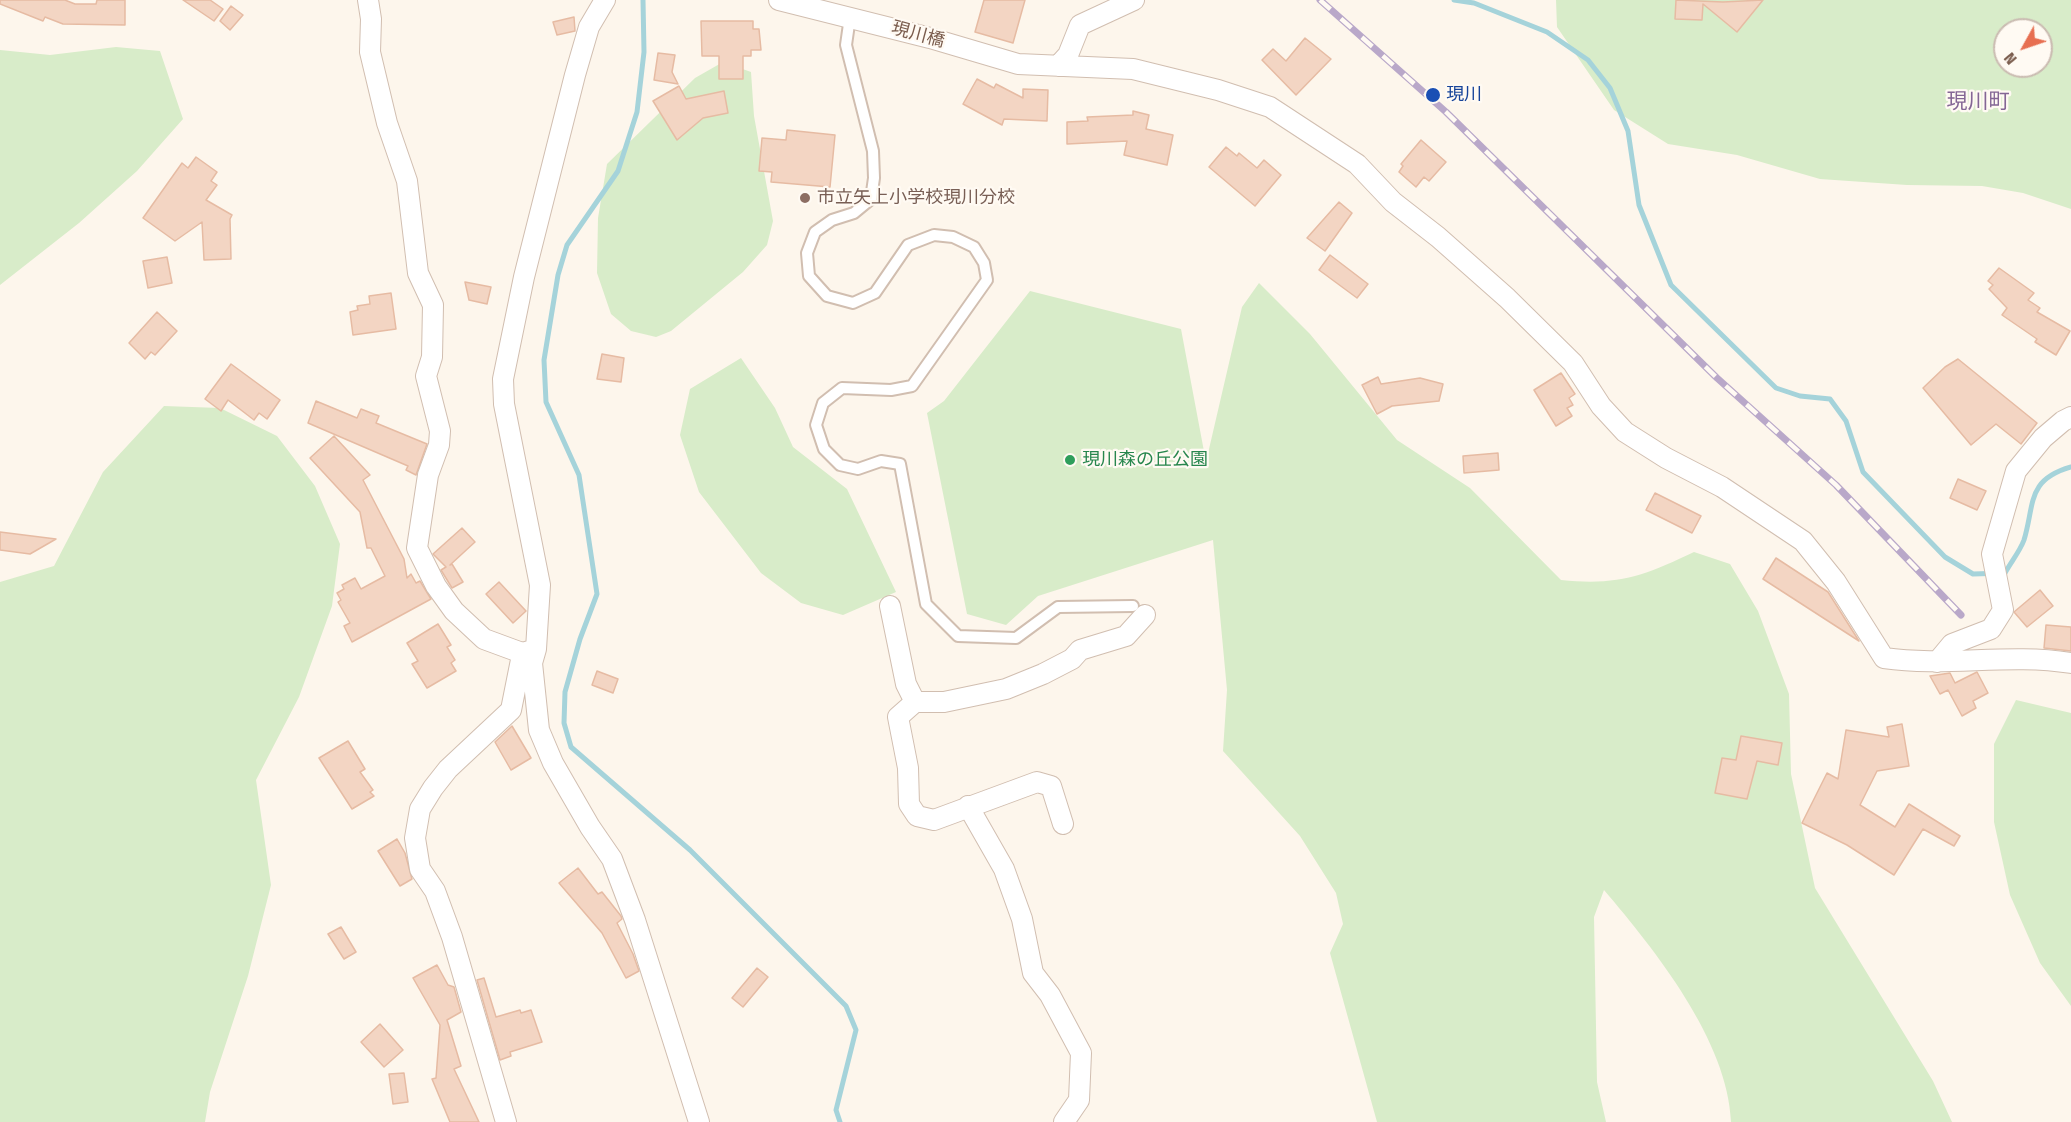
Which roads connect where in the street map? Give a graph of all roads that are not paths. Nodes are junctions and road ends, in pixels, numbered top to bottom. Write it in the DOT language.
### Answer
graph roads {
  1 [pos="368,0"];
  2 [pos="605,0"];
  3 [pos="779,0"];
  4 [pos="1134,0"];
  5 [pos="850,17"];
  6 [pos="1058,66"];
  7 [pos="2071,417"];
  8 [pos="890,606"];
  9 [pos="1139,610"];
  10 [pos="534,656"];
  11 [pos="1937,662"];
  12 [pos="2071,663"];
  13 [pos="915,702"];
  14 [pos="968,806"];
  15 [pos="1063,824"];
  16 [pos="506,1122"];
  17 [pos="699,1122"];
  18 [pos="1064,1122"];
  1 -- 10 [label="street"];
  2 -- 10 [label="street"];
  3 -- 5 [label="street, 現川橋"];
  4 -- 6 [label="street"];
  5 -- 6 [label="street, 現川橋"];
  5 -- 9 [label="lane"];
  6 -- 11 [label="street, 現川橋"];
  7 -- 11 [label="street"];
  8 -- 13 [label="street"];
  9 -- 13 [label="street"];
  10 -- 16 [label="street"];
  10 -- 17 [label="street"];
  11 -- 12 [label="street"];
  13 -- 14 [label="street"];
  14 -- 15 [label="street"];
  14 -- 18 [label="street"];
}
